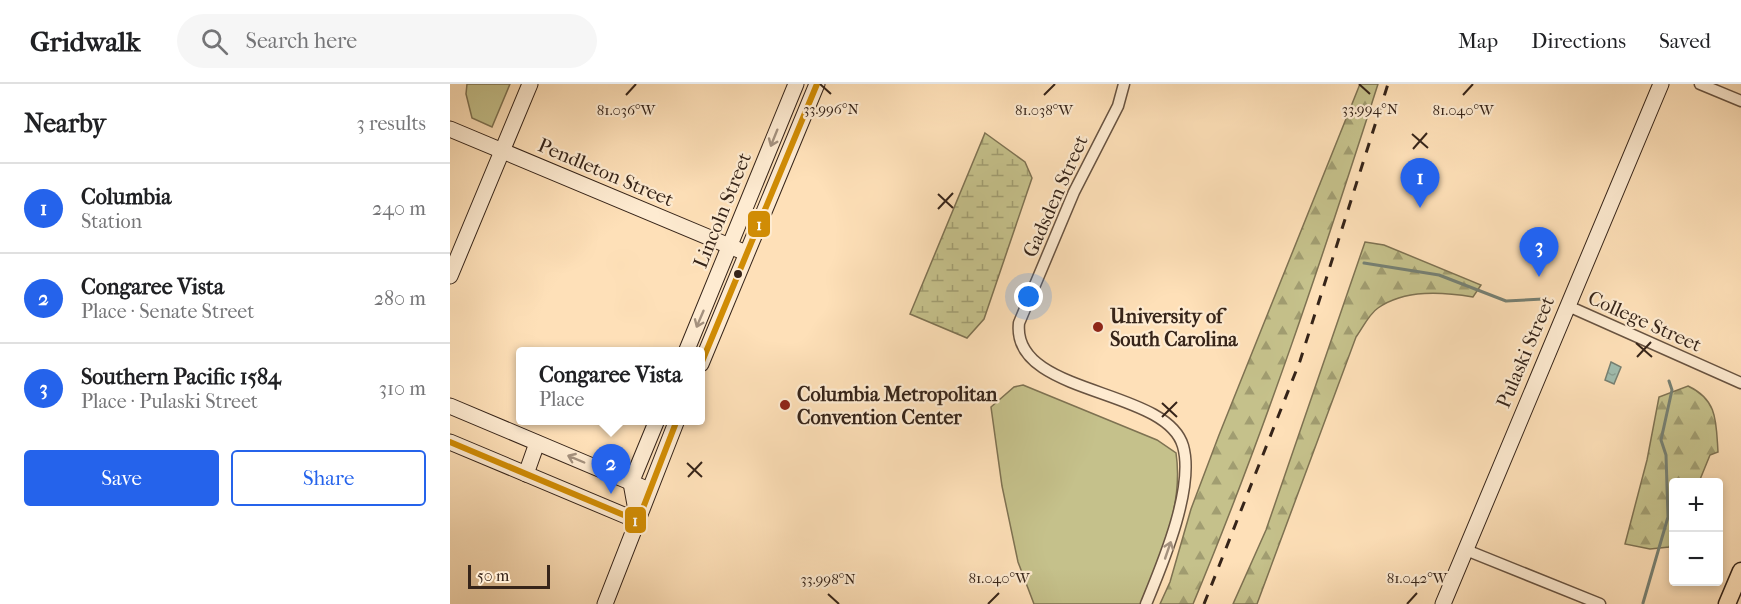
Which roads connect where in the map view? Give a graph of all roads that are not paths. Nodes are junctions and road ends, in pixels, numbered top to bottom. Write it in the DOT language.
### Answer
graph roads {
  1 [pos="530,84"];
  2 [pos="796,84"];
  3 [pos="817,84"];
  4 [pos="1124,84"];
  5 [pos="1661,84"];
  6 [pos="1700,84"];
  7 [pos="1741,101"];
  8 [pos="450,129"];
  9 [pos="502,151"];
  10 [pos="730,246"];
  11 [pos="746,253"];
  12 [pos="450,276"];
  13 [pos="1568,306"];
  14 [pos="688,347"];
  15 [pos="705,354"];
  16 [pos="1741,383"];
  17 [pos="450,406"];
  18 [pos="655,425"];
  19 [pos="675,425"];
  20 [pos="450,442"];
  21 [pos="537,443"];
  22 [pos="525,474"];
  23 [pos="631,483"];
  24 [pos="649,490"];
  25 [pos="638,521"];
  26 [pos="1466,550"];
  27 [pos="1741,571"];
  28 [pos="605,604"];
  29 [pos="1146,604"];
  30 [pos="1443,604"];
  31 [pos="1600,604"];
  32 [pos="1727,604"];
  1 -- 9 [label="street"];
  2 -- 10 [label="street, Lincoln Street, one-way"];
  3 -- 11 [label="street, Lincoln Street"];
  29 -- 4 [label="street, Gadsden Street, one-way"];
  5 -- 13 [label="street, Pulaski Street"];
  6 -- 7 [label="street"];
  8 -- 9 [label="street, Pendleton Street"];
  9 -- 10 [label="street, Pendleton Street"];
  9 -- 12 [label="street"];
  10 -- 11 [label="street, Pendleton Street"];
  10 -- 14 [label="street, Lincoln Street, one-way"];
  11 -- 15 [label="street, Lincoln Street"];
  13 -- 16 [label="street, College Street"];
  13 -- 26 [label="street, Pulaski Street"];
  17 -- 21 [label="street"];
  18 -- 23 [label="street"];
  19 -- 24 [label="street"];
  20 -- 22 [label="street"];
  21 -- 22 [label="street"];
  23 -- 21 [label="street, one-way"];
  22 -- 25 [label="street"];
  23 -- 24 [label="street"];
  23 -- 25 [label="street"];
  24 -- 25 [label="street"];
  25 -- 28 [label="street"];
  26 -- 30 [label="street, Pulaski Street"];
  26 -- 31 [label="street"];
  27 -- 32 [label="main road"];
}
